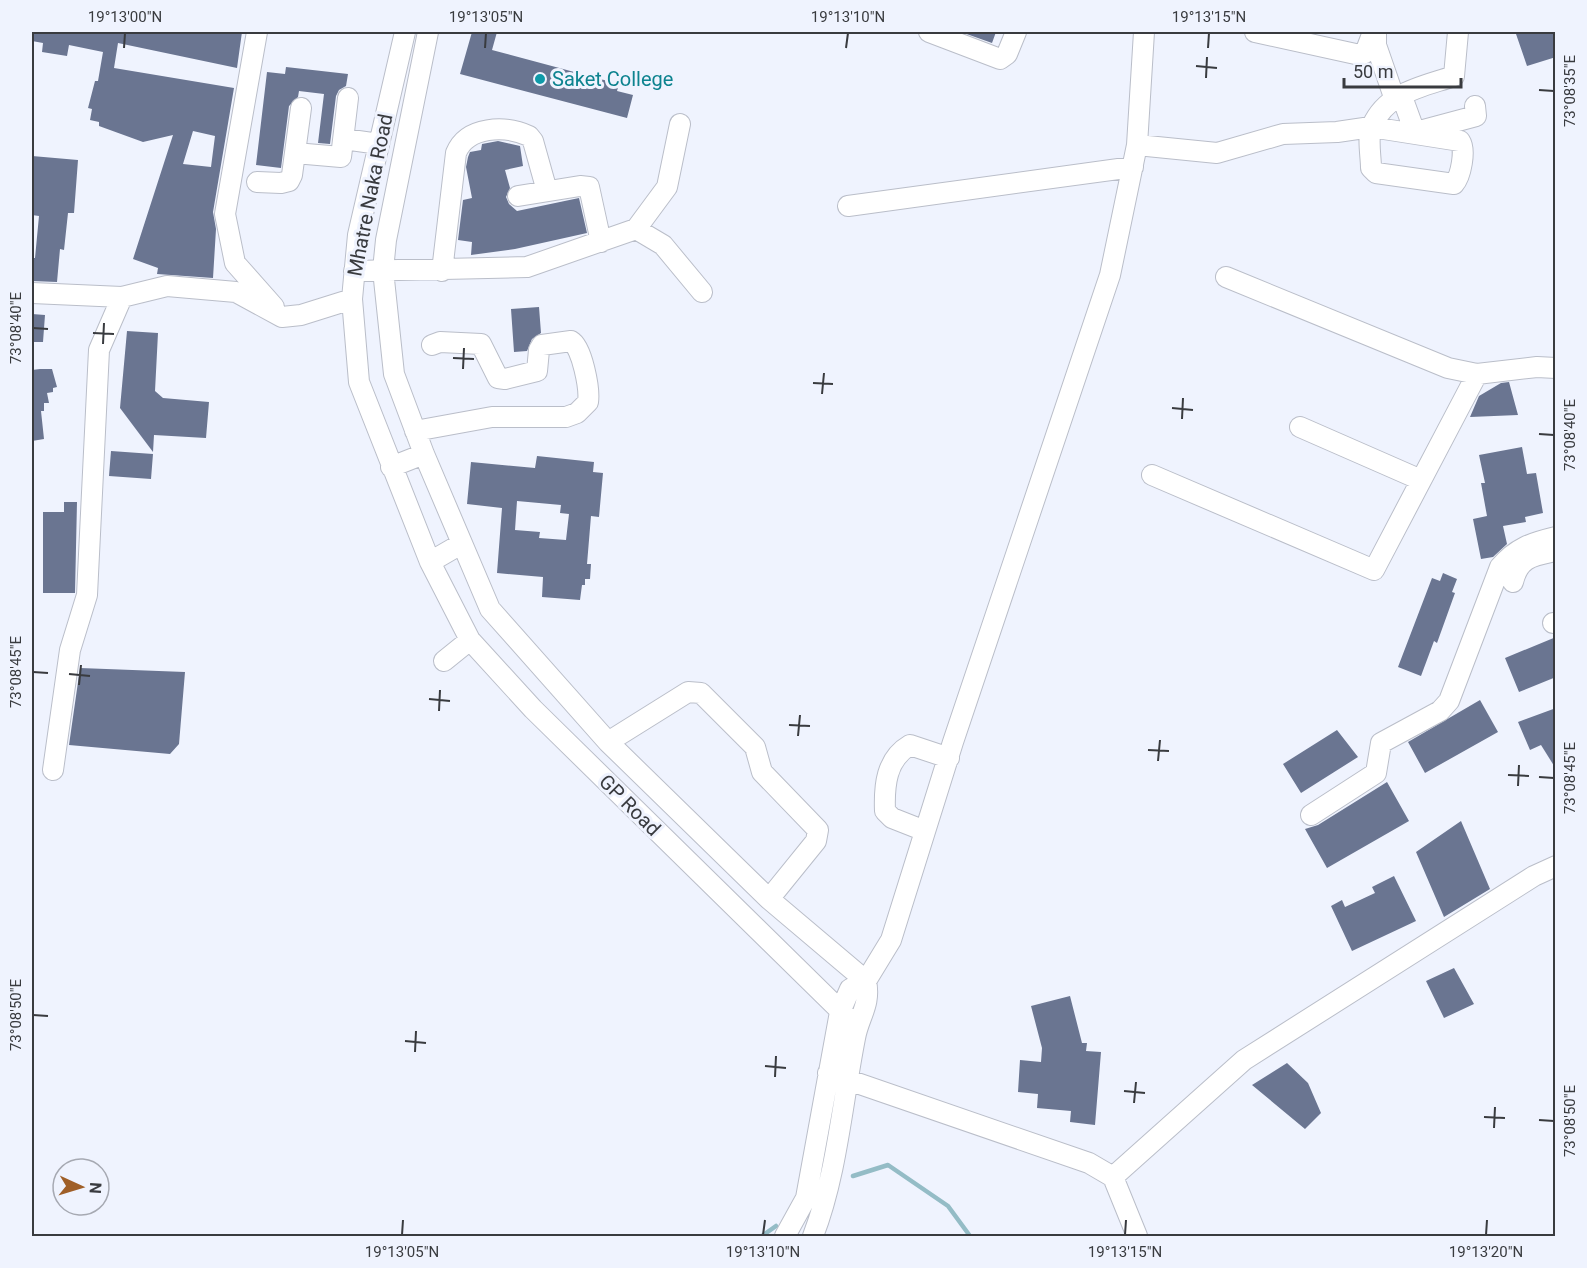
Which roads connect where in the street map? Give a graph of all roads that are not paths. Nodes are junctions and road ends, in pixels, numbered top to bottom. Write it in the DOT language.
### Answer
graph roads {
  1 [pos="257,32"];
  2 [pos="405,32"];
  3 [pos="428,32"];
  4 [pos="929,32"];
  5 [pos="1016,32"];
  6 [pos="1144,32"];
  7 [pos="1255,32"];
  8 [pos="1374,32"];
  9 [pos="1458,32"];
  10 [pos="1397,96"];
  11 [pos="348,98"];
  12 [pos="1475,106"];
  13 [pos="301,108"];
  14 [pos="680,124"];
  15 [pos="1371,127"];
  16 [pos="344,140"];
  17 [pos="379,144"];
  18 [pos="1137,146"];
  19 [pos="295,153"];
  20 [pos="1133,167"];
  21 [pos="257,182"];
  22 [pos="547,191"];
  23 [pos="518,196"];
  24 [pos="848,206"];
  25 [pos="636,229"];
  26 [pos="601,242"];
  27 [pos="383,270"];
  28 [pos="354,271"];
  29 [pos="442,271"];
  30 [pos="1226,277"];
  31 [pos="702,291"];
  32 [pos="32,293"];
  33 [pos="122,297"];
  34 [pos="352,299"];
  35 [pos="282,316"];
  36 [pos="432,345"];
  37 [pos="1556,368"];
  38 [pos="1477,374"];
  39 [pos="1300,427"];
  40 [pos="416,431"];
  41 [pos="424,454"];
  42 [pos="391,467"];
  43 [pos="1152,475"];
  44 [pos="1421,480"];
  45 [pos="1556,537"];
  46 [pos="461,544"];
  47 [pos="1556,551"];
  48 [pos="430,562"];
  49 [pos="1513,582"];
  50 [pos="470,640"];
  51 [pos="444,661"];
  52 [pos="608,742"];
  53 [pos="949,758"];
  54 [pos="53,770"];
  55 [pos="1311,815"];
  56 [pos="925,831"];
  57 [pos="1556,866"];
  58 [pos="769,899"];
  59 [pos="866,981"];
  60 [pos="840,1012"];
  61 [pos="857,1027"];
  62 [pos="837,1076"];
  63 [pos="1113,1177"];
  64 [pos="785,1236"];
  65 [pos="813,1236"];
  66 [pos="1137,1236"];
  1 -- 35 [label="street"];
  2 -- 17 [label="street, Mhatre Naka Road"];
  3 -- 27 [label="street, Mhatre Naka Road"];
  4 -- 5 [label="street"];
  6 -- 18 [label="street"];
  7 -- 8 [label="street"];
  8 -- 10 [label="street"];
  9 -- 10 [label="street"];
  10 -- 12 [label="street"];
  10 -- 15 [label="street"];
  11 -- 16 [label="street"];
  13 -- 19 [label="street"];
  14 -- 25 [label="street"];
  15 -- 15 [label="street"];
  15 -- 18 [label="street"];
  16 -- 17 [label="street"];
  16 -- 19 [label="street"];
  17 -- 28 [label="street, Mhatre Naka Road"];
  18 -- 20 [label="street"];
  19 -- 21 [label="street"];
  20 -- 24 [label="street"];
  20 -- 53 [label="street"];
  22 -- 23 [label="street"];
  22 -- 26 [label="street"];
  22 -- 29 [label="street"];
  25 -- 26 [label="street"];
  25 -- 31 [label="street"];
  26 -- 29 [label="street"];
  27 -- 28 [label="street"];
  27 -- 29 [label="street"];
  27 -- 40 [label="street, Mhatre Naka Road"];
  28 -- 34 [label="street, Mhatre Naka Road"];
  30 -- 38 [label="street"];
  32 -- 33 [label="street"];
  33 -- 35 [label="street"];
  33 -- 54 [label="street"];
  34 -- 35 [label="street"];
  34 -- 42 [label="street, Mhatre Naka Road"];
  36 -- 40 [label="street"];
  37 -- 38 [label="street"];
  38 -- 44 [label="street"];
  39 -- 44 [label="street"];
  40 -- 41 [label="street, Mhatre Naka Road"];
  41 -- 42 [label="street"];
  41 -- 46 [label="street, Mhatre Naka Road"];
  42 -- 48 [label="street, Mhatre Naka Road"];
  43 -- 44 [label="street"];
  45 -- 55 [label="street"];
  46 -- 48 [label="street"];
  46 -- 52 [label="street, GP Road"];
  47 -- 49 [label="street"];
  48 -- 50 [label="street, GP Road"];
  50 -- 51 [label="street"];
  50 -- 60 [label="street, GP Road"];
  52 -- 58 [label="street, GP Road"];
  52 -- 58 [label="street"];
  53 -- 56 [label="street"];
  53 -- 56 [label="street"];
  56 -- 59 [label="street"];
  57 -- 63 [label="street"];
  58 -- 59 [label="street, GP Road"];
  59 -- 60 [label="street"];
  59 -- 61 [label="street"];
  60 -- 61 [label="street, GP Road"];
  60 -- 62 [label="street"];
  61 -- 62 [label="street"];
  62 -- 63 [label="street"];
  62 -- 64 [label="street"];
  62 -- 65 [label="street"];
  63 -- 66 [label="street"];
}
